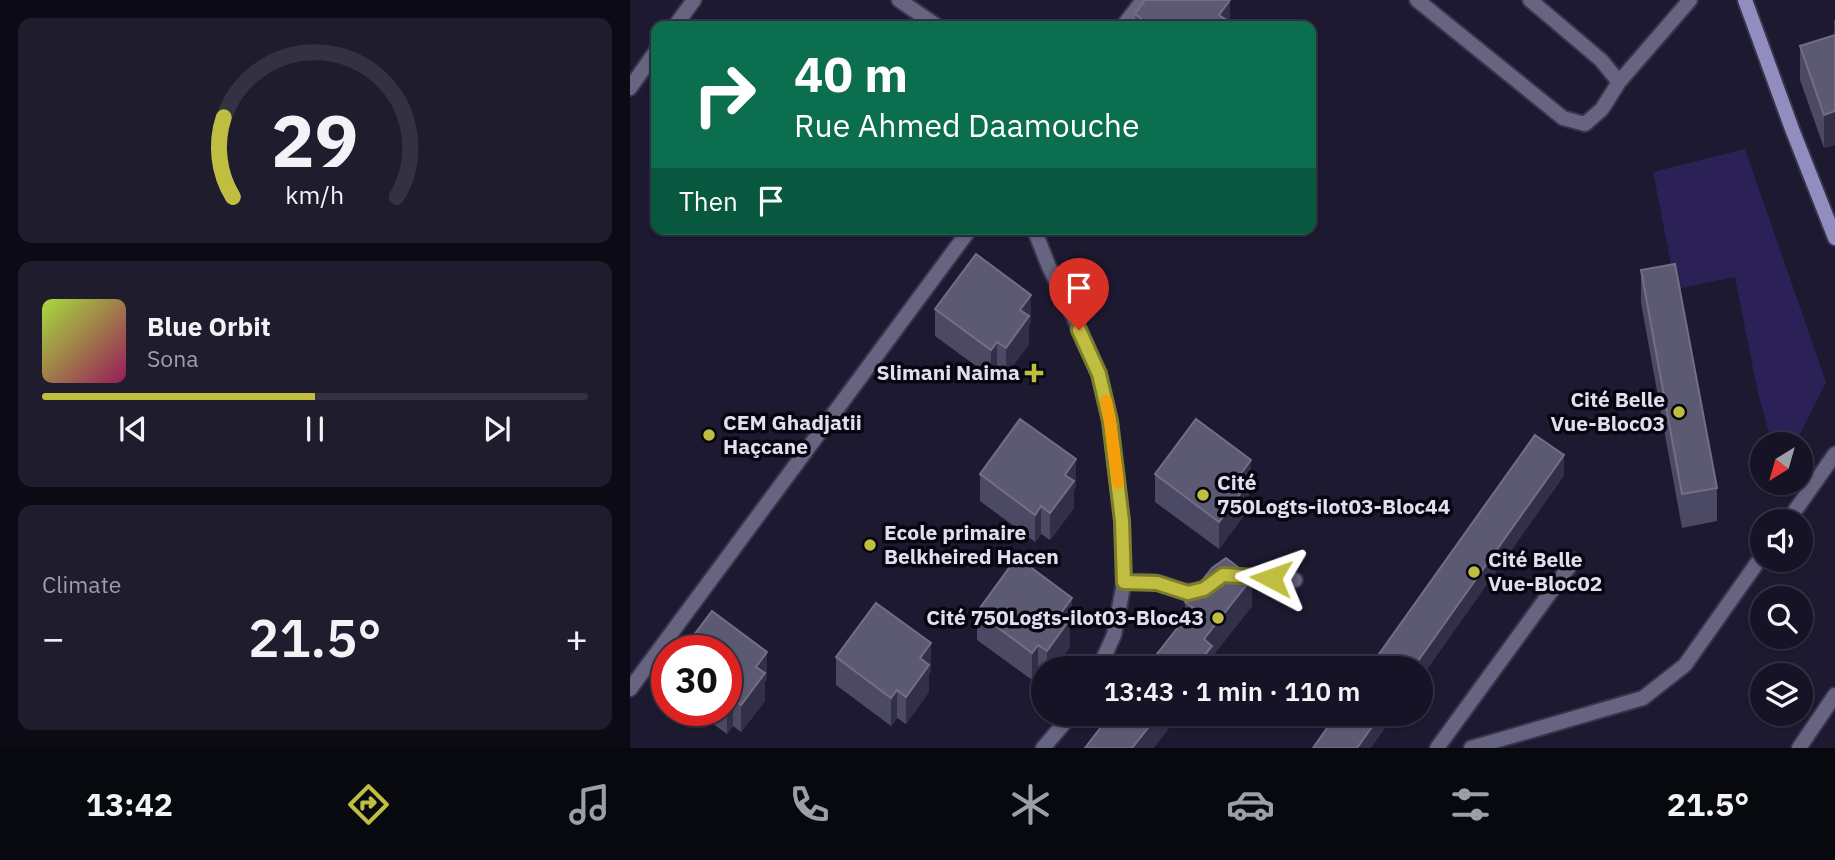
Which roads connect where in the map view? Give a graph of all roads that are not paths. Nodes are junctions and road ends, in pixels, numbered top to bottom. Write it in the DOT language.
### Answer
graph roads {
  1 [pos="694,0"];
  2 [pos="899,0"];
  3 [pos="1143,0"];
  4 [pos="1417,0"];
  5 [pos="1530,0"];
  6 [pos="1690,0"];
  7 [pos="1745,0"];
  8 [pos="679,21"];
  9 [pos="930,21"];
  10 [pos="1127,21"];
  11 [pos="651,58"];
  12 [pos="1619,82"];
  13 [pos="630,88"];
  14 [pos="966,235"];
  15 [pos="1036,235"];
  16 [pos="1835,238"];
  17 [pos="1835,454"];
  18 [pos="1796,509"];
  19 [pos="1574,560"];
  20 [pos="1751,572"];
  21 [pos="1294,580"];
  22 [pos="1124,582"];
  23 [pos="1104,656"];
  24 [pos="630,689"];
  25 [pos="1835,695"];
  26 [pos="1062,726"];
  27 [pos="1043,748"];
  28 [pos="1437,748"];
  29 [pos="1471,748"];
  30 [pos="1799,748"];
  1 -- 8 [label="street"];
  2 -- 9 [label="street"];
  3 -- 10 [label="street"];
  4 -- 12 [label="street"];
  5 -- 12 [label="street"];
  6 -- 12 [label="street"];
  7 -- 16 [label="main road"];
  11 -- 13 [label="street"];
  14 -- 24 [label="street"];
  15 -- 22 [label="street"];
  17 -- 18 [label="street"];
  19 -- 28 [label="street"];
  20 -- 29 [label="street"];
  21 -- 22 [label="street"];
  22 -- 23 [label="street"];
  25 -- 30 [label="street"];
  26 -- 27 [label="street"];
}
